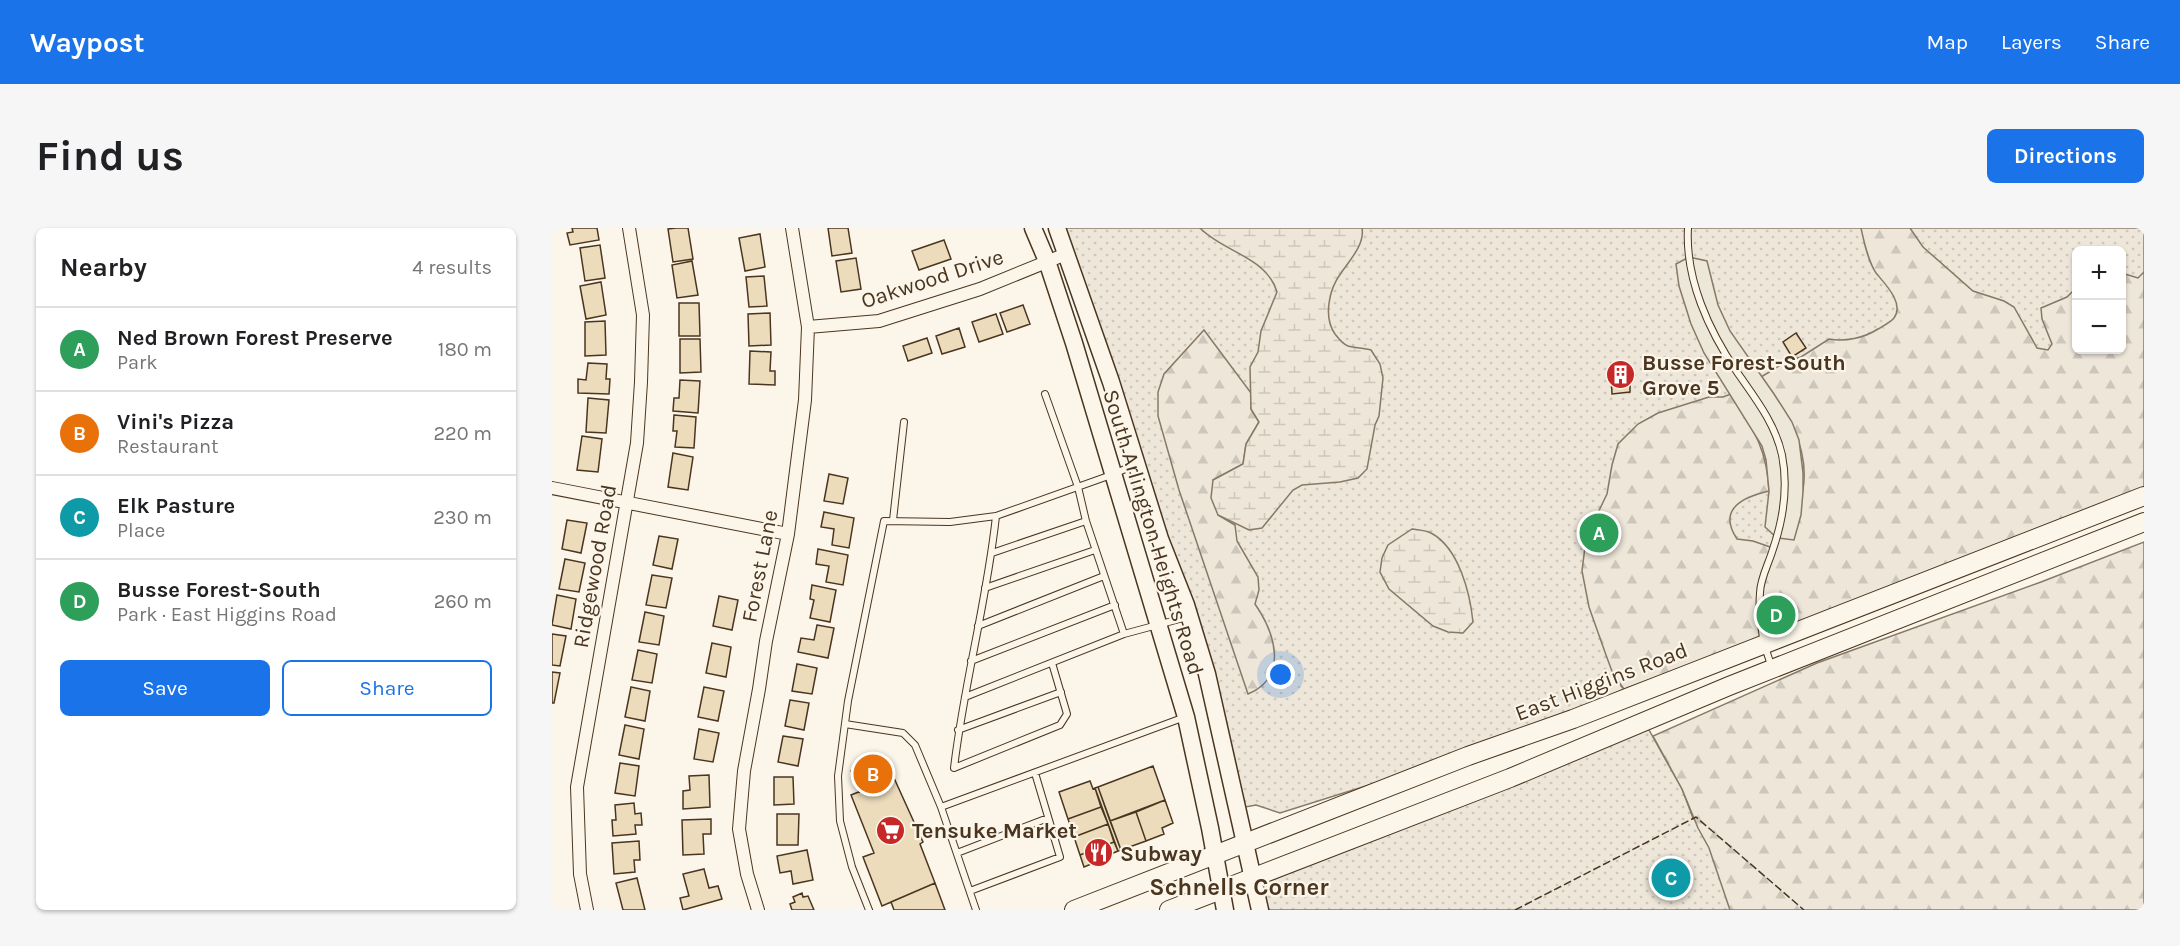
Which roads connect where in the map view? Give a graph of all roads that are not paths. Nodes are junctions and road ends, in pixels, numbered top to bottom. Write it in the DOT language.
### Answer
graph roads {
  1 [pos="629,228"];
  2 [pos="792,228"];
  3 [pos="1032,228"];
  4 [pos="1057,228"];
  5 [pos="1688,228"];
  6 [pos="1066,254"];
  7 [pos="1047,261"];
  8 [pos="808,327"];
  9 [pos="1045,394"];
  10 [pos="904,422"];
  11 [pos="1136,464"];
  12 [pos="1114,474"];
  13 [pos="1078,487"];
  14 [pos="552,488"];
  15 [pos="2144,496"];
  16 [pos="627,503"];
  17 [pos="996,516"];
  18 [pos="893,520"];
  19 [pos="1086,521"];
  20 [pos="2144,522"];
  21 [pos="788,534"];
  22 [pos="1095,550"];
  23 [pos="992,554"];
  24 [pos="1104,576"];
  25 [pos="985,588"];
  26 [pos="1115,605"];
  27 [pos="1189,616"];
  28 [pos="1157,625"];
  29 [pos="978,626"];
  30 [pos="1124,634"];
  31 [pos="1763,644"];
  32 [pos="971,661"];
  33 [pos="1052,663"];
  34 [pos="1773,669"];
  35 [pos="1061,692"];
  36 [pos="965,697"];
  37 [pos="1186,717"];
  38 [pos="845,724"];
  39 [pos="958,730"];
  40 [pos="1035,773"];
  41 [pos="941,807"];
  42 [pos="1048,818"];
  43 [pos="1246,842"];
  44 [pos="957,853"];
  45 [pos="1215,854"];
  46 [pos="1254,878"];
  47 [pos="970,891"];
  48 [pos="1222,891"];
  49 [pos="587,910"];
  50 [pos="758,910"];
  51 [pos="869,910"];
  52 [pos="976,910"];
  53 [pos="1074,910"];
  54 [pos="1169,910"];
  55 [pos="1225,910"];
  56 [pos="1260,910"];
  1 -- 16 [label="street, Ridgewood Road"];
  2 -- 8 [label="street, Forest Lane"];
  3 -- 7 [label="main road, South Arlington Heights Road"];
  4 -- 6 [label="main road, South Arlington Heights Road"];
  5 -- 31 [label="lane"];
  6 -- 7 [label="street, Oakwood Drive"];
  6 -- 11 [label="main road, South Arlington Heights Road"];
  7 -- 8 [label="street, Oakwood Drive"];
  7 -- 12 [label="main road, South Arlington Heights Road"];
  8 -- 21 [label="street, Forest Lane"];
  9 -- 13 [label="lane"];
  10 -- 18 [label="lane"];
  11 -- 12 [label="lane"];
  11 -- 27 [label="main road, South Arlington Heights Road"];
  12 -- 13 [label="lane"];
  12 -- 28 [label="main road, South Arlington Heights Road"];
  13 -- 17 [label="lane"];
  13 -- 19 [label="lane"];
  14 -- 16 [label="street"];
  15 -- 31 [label="main road, East Higgins Road"];
  16 -- 21 [label="street"];
  16 -- 49 [label="street, Ridgewood Road"];
  17 -- 18 [label="lane"];
  17 -- 23 [label="lane"];
  18 -- 38 [label="lane"];
  19 -- 22 [label="lane"];
  19 -- 23 [label="lane"];
  20 -- 34 [label="main road"];
  21 -- 50 [label="street, Forest Lane"];
  22 -- 24 [label="lane"];
  22 -- 25 [label="lane"];
  23 -- 25 [label="lane"];
  24 -- 26 [label="lane"];
  24 -- 29 [label="lane"];
  25 -- 29 [label="lane"];
  26 -- 30 [label="lane"];
  26 -- 32 [label="lane"];
  27 -- 28 [label="lane"];
  27 -- 43 [label="main road, South Arlington Heights Road"];
  28 -- 30 [label="lane"];
  28 -- 37 [label="main road, South Arlington Heights Road"];
  29 -- 32 [label="lane"];
  30 -- 33 [label="lane"];
  31 -- 34 [label="lane"];
  31 -- 43 [label="main road, East Higgins Road"];
  32 -- 36 [label="lane"];
  33 -- 35 [label="lane"];
  33 -- 36 [label="lane"];
  34 -- 46 [label="main road"];
  35 -- 39 [label="lane"];
  35 -- 39 [label="lane"];
  36 -- 39 [label="lane"];
  37 -- 40 [label="lane"];
  37 -- 45 [label="main road, South Arlington Heights Road"];
  38 -- 41 [label="lane"];
  38 -- 51 [label="lane"];
  40 -- 41 [label="lane"];
  40 -- 42 [label="lane"];
  41 -- 44 [label="lane"];
  42 -- 44 [label="lane"];
  42 -- 47 [label="lane"];
  43 -- 45 [label="main road, East Higgins Road"];
  43 -- 46 [label="main road, South Arlington Heights Road"];
  44 -- 47 [label="lane"];
  45 -- 48 [label="main road, South Arlington Heights Road"];
  45 -- 53 [label="main road, East Higgins Road"];
  46 -- 48 [label="main road"];
  46 -- 56 [label="main road, South Arlington Heights Road"];
  47 -- 52 [label="lane"];
  48 -- 54 [label="main road"];
  48 -- 55 [label="main road, South Arlington Heights Road"];
}
